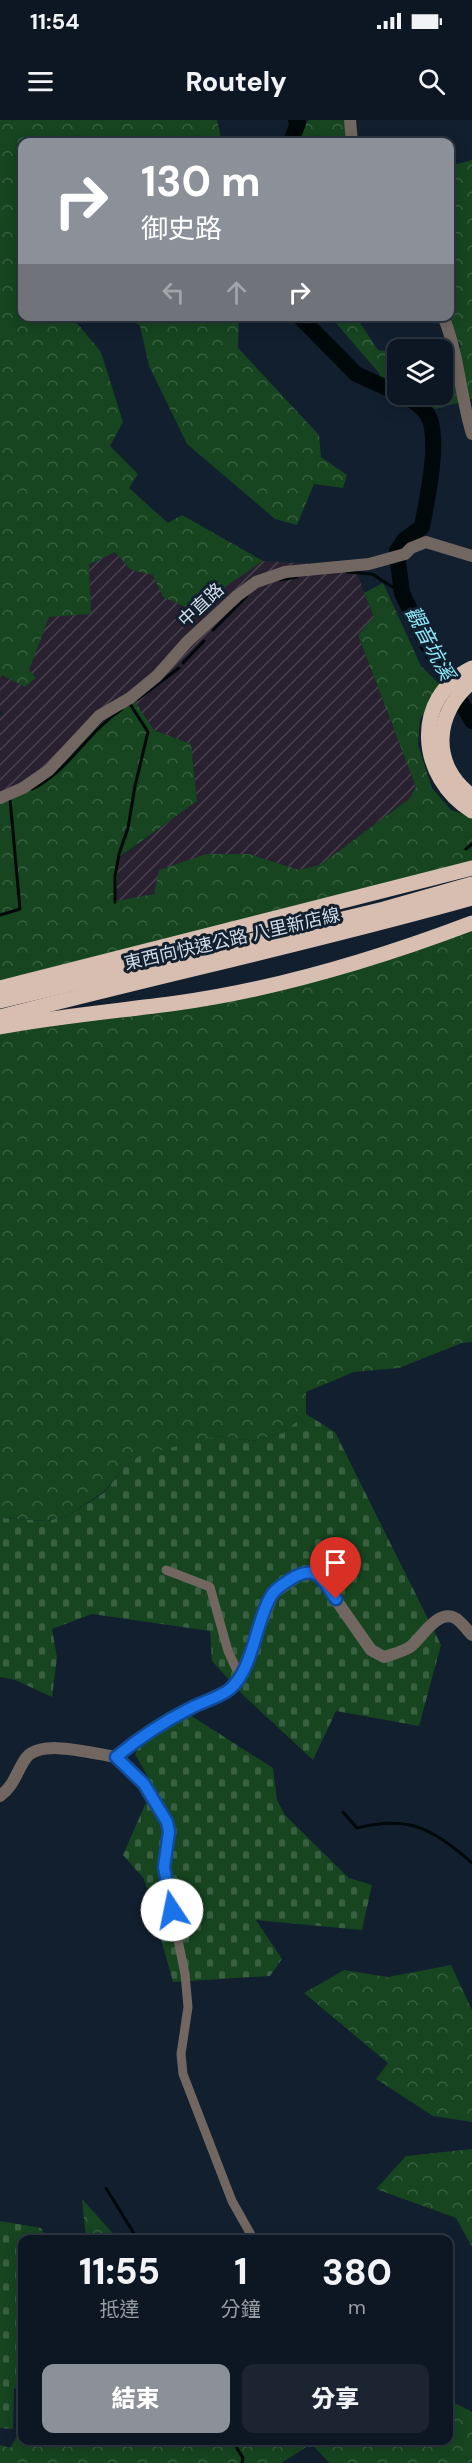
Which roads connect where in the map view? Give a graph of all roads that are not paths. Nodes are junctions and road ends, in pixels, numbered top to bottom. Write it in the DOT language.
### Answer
graph roads {
  1 [pos="350,120"];
  2 [pos="352,138"];
  3 [pos="445,321"];
  4 [pos="472,434"];
  5 [pos="472,556"];
  6 [pos="472,668"];
  7 [pos="472,682"];
  8 [pos="472,796"];
  9 [pos="0,798"];
  10 [pos="472,811"];
  11 [pos="472,868"];
  12 [pos="472,884"];
  13 [pos="472,898"];
  14 [pos="472,923"];
  15 [pos="287,940"];
  16 [pos="0,988"];
  17 [pos="0,1000"];
  18 [pos="0,1017"];
  19 [pos="0,1027"];
  20 [pos="166,1570"];
  21 [pos="472,1635"];
  22 [pos="240,1677"];
  23 [pos="116,1757"];
  24 [pos="0,1796"];
  25 [pos="251,2235"];
  1 -- 2 [label="street"];
  3 -- 4 [label="street"];
  5 -- 9 [label="street, 中直路"];
  6 -- 10 [label="highway"];
  7 -- 8 [label="highway"];
  11 -- 16 [label="highway"];
  12 -- 15 [label="highway, 東西向快速公路 八里新店線"];
  13 -- 15 [label="highway, 東西向快速公路 八里新店線"];
  14 -- 19 [label="highway"];
  15 -- 17 [label="highway, 東西向快速公路 八里新店線"];
  15 -- 18 [label="highway, 東西向快速公路 八里新店線"];
  20 -- 22 [label="street"];
  21 -- 22 [label="street"];
  22 -- 23 [label="street"];
  23 -- 24 [label="street"];
  23 -- 25 [label="street"];
}
